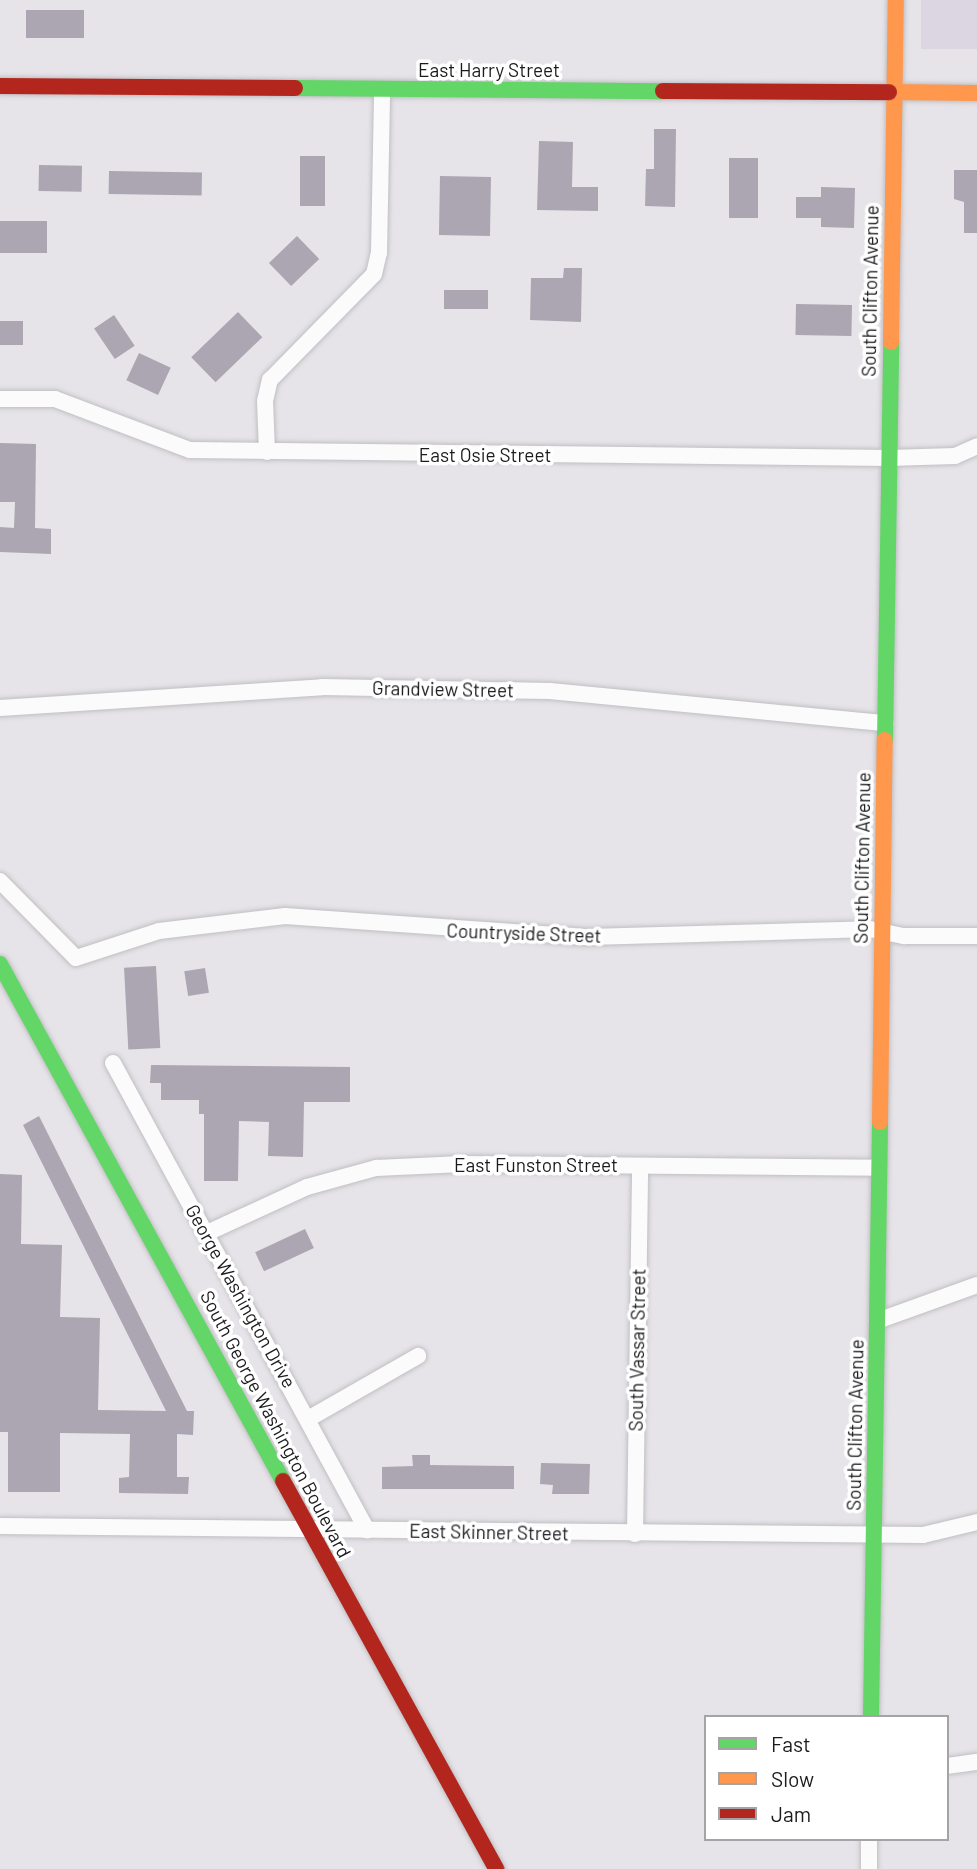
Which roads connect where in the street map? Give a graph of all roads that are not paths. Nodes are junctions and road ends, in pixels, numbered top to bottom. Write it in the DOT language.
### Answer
graph roads {
  1 [pos="896,0"];
  2 [pos="0,86"];
  3 [pos="382,91"];
  4 [pos="894,93"];
  5 [pos="977,93"];
  6 [pos="0,398"];
  7 [pos="977,446"];
  8 [pos="267,452"];
  9 [pos="889,458"];
  10 [pos="0,708"];
  11 [pos="885,723"];
  12 [pos="0,881"];
  13 [pos="882,932"];
  14 [pos="977,936"];
  15 [pos="0,964"];
  16 [pos="0,987"];
  17 [pos="19,1000"];
  18 [pos="113,1063"];
  19 [pos="640,1166"];
  20 [pos="879,1168"];
  21 [pos="207,1233"];
  22 [pos="977,1285"];
  23 [pos="877,1321"];
  24 [pos="418,1356"];
  25 [pos="307,1419"];
  26 [pos="977,1522"];
  27 [pos="0,1526"];
  28 [pos="310,1529"];
  29 [pos="367,1530"];
  30 [pos="635,1534"];
  31 [pos="874,1535"];
  32 [pos="871,1715"];
  33 [pos="977,1762"];
  34 [pos="949,1766"];
  35 [pos="869,1841"];
  36 [pos="496,1869"];
  37 [pos="869,1869"];
  1 -- 4 [label="street, South Clifton Avenue"];
  2 -- 3 [label="street, East Harry Street"];
  3 -- 4 [label="street, East Harry Street"];
  3 -- 8 [label="street"];
  4 -- 5 [label="street, East Harry Street"];
  4 -- 9 [label="street, South Clifton Avenue"];
  6 -- 8 [label="street, East Osie Street"];
  7 -- 9 [label="street, East Osie Street"];
  8 -- 9 [label="street, East Osie Street"];
  9 -- 11 [label="street, South Clifton Avenue"];
  10 -- 11 [label="street, Grandview Street"];
  11 -- 13 [label="street, South Clifton Avenue"];
  12 -- 13 [label="street, Countryside Street"];
  13 -- 14 [label="street, Countryside Street"];
  13 -- 20 [label="street, South Clifton Avenue"];
  15 -- 17 [label="street, South George Washington Boulevard"];
  16 -- 17 [label="street, South George Washington Boulevard"];
  17 -- 28 [label="street, South George Washington Boulevard"];
  18 -- 21 [label="street, George Washington Drive"];
  19 -- 20 [label="street, East Funston Street"];
  19 -- 21 [label="street, East Funston Street"];
  19 -- 30 [label="street, South Vassar Street"];
  20 -- 23 [label="street, South Clifton Avenue"];
  21 -- 25 [label="street, George Washington Drive"];
  22 -- 23 [label="street"];
  23 -- 31 [label="street, South Clifton Avenue"];
  24 -- 25 [label="street"];
  25 -- 29 [label="street, George Washington Drive"];
  26 -- 31 [label="street, East Skinner Street"];
  27 -- 28 [label="street, East Skinner Street"];
  28 -- 29 [label="street, East Skinner Street"];
  28 -- 36 [label="street, South George Washington Boulevard"];
  29 -- 30 [label="street, East Skinner Street"];
  30 -- 31 [label="street, East Skinner Street"];
  31 -- 32 [label="street, South Clifton Avenue"];
  33 -- 34 [label="street"];
  35 -- 37 [label="street"];
}
